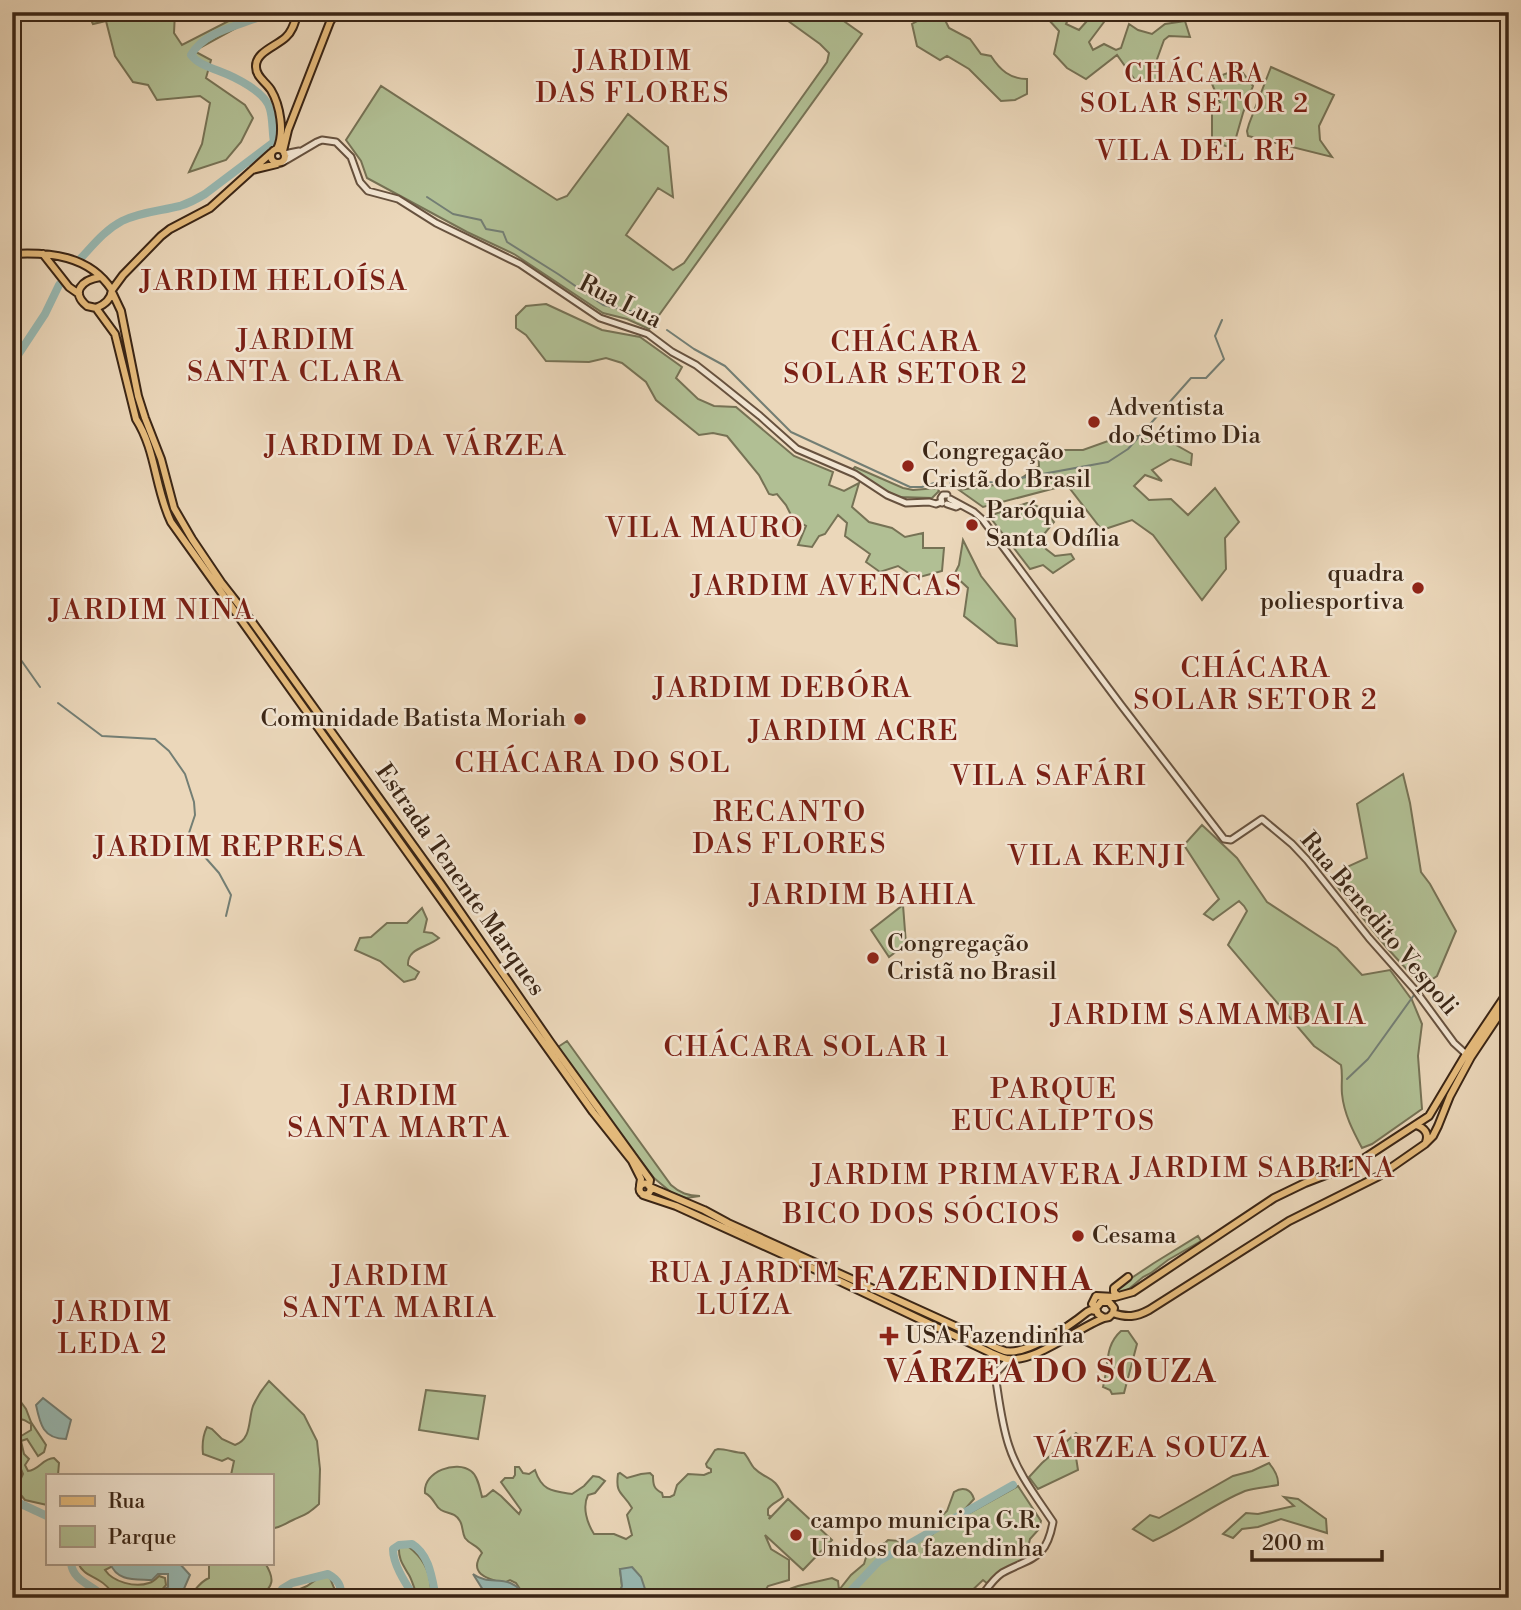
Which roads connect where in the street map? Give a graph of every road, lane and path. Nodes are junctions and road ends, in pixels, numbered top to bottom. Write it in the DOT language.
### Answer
graph roads {
  1 [pos="298,12"];
  2 [pos="336,12"];
  3 [pos="279,155"];
  4 [pos="252,170"];
  5 [pos="12,254"];
  6 [pos="43,254"];
  7 [pos="123,275"];
  8 [pos="101,278"];
  9 [pos="112,291"];
  10 [pos="79,294"];
  11 [pos="96,308"];
  12 [pos="1262,819"];
  13 [pos="1509,990"];
  14 [pos="1509,1000"];
  15 [pos="1466,1054"];
  16 [pos="1434,1108"];
  17 [pos="1445,1109"];
  18 [pos="1429,1116"];
  19 [pos="1416,1125"];
  20 [pos="1438,1126"];
  21 [pos="1425,1144"];
  22 [pos="640,1185"];
  23 [pos="650,1186"];
  24 [pos="643,1195"];
  25 [pos="686,1210"];
  26 [pos="704,1210"];
  27 [pos="1128,1277"];
  28 [pos="1119,1296"];
  29 [pos="1107,1299"];
  30 [pos="1096,1309"];
  31 [pos="1113,1313"];
  32 [pos="1104,1318"];
  33 [pos="991,1353"];
  34 [pos="1009,1359"];
  35 [pos="996,1373"];
  36 [pos="980,1598"];
  1 -- 3 [label="main road"];
  2 -- 3 [label="main road"];
  3 -- 4 [label="main road"];
  3 -- 4 [label="main road"];
  3 -- 12 [label="street, Rua Lua"];
  4 -- 7 [label="main road"];
  5 -- 6 [label="main road"];
  6 -- 8 [label="main road, Estrada Tenente Marques"];
  6 -- 10 [label="main road, Estrada Tenente Marques"];
  7 -- 8 [label="main road"];
  7 -- 9 [label="main road"];
  8 -- 9 [label="main road, Estrada Tenente Marques"];
  8 -- 10 [label="main road"];
  9 -- 11 [label="main road"];
  9 -- 23 [label="main road, Estrada Tenente Marques"];
  10 -- 11 [label="main road, Estrada Tenente Marques"];
  11 -- 22 [label="main road, Estrada Tenente Marques"];
  12 -- 15 [label="street, Rua Benedito Vespoli"];
  13 -- 15 [label="main road"];
  14 -- 17 [label="main road"];
  15 -- 16 [label="main road"];
  16 -- 17 [label="main road"];
  16 -- 18 [label="main road"];
  17 -- 20 [label="main road"];
  18 -- 19 [label="main road"];
  18 -- 20 [label="main road"];
  19 -- 21 [label="main road"];
  19 -- 28 [label="main road"];
  20 -- 21 [label="main road"];
  21 -- 31 [label="main road"];
  22 -- 23 [label="main road"];
  22 -- 24 [label="main road"];
  23 -- 24 [label="main road"];
  23 -- 26 [label="main road"];
  24 -- 25 [label="main road"];
  25 -- 26 [label="main road"];
  25 -- 33 [label="main road"];
  26 -- 30 [label="main road"];
  27 -- 28 [label="main road"];
  28 -- 29 [label="main road"];
  29 -- 30 [label="main road"];
  29 -- 31 [label="main road"];
  30 -- 32 [label="main road"];
  31 -- 32 [label="main road"];
  32 -- 34 [label="main road"];
  33 -- 34 [label="main road"];
  33 -- 35 [label="street"];
  34 -- 35 [label="street"];
  35 -- 36 [label="street"];
}
